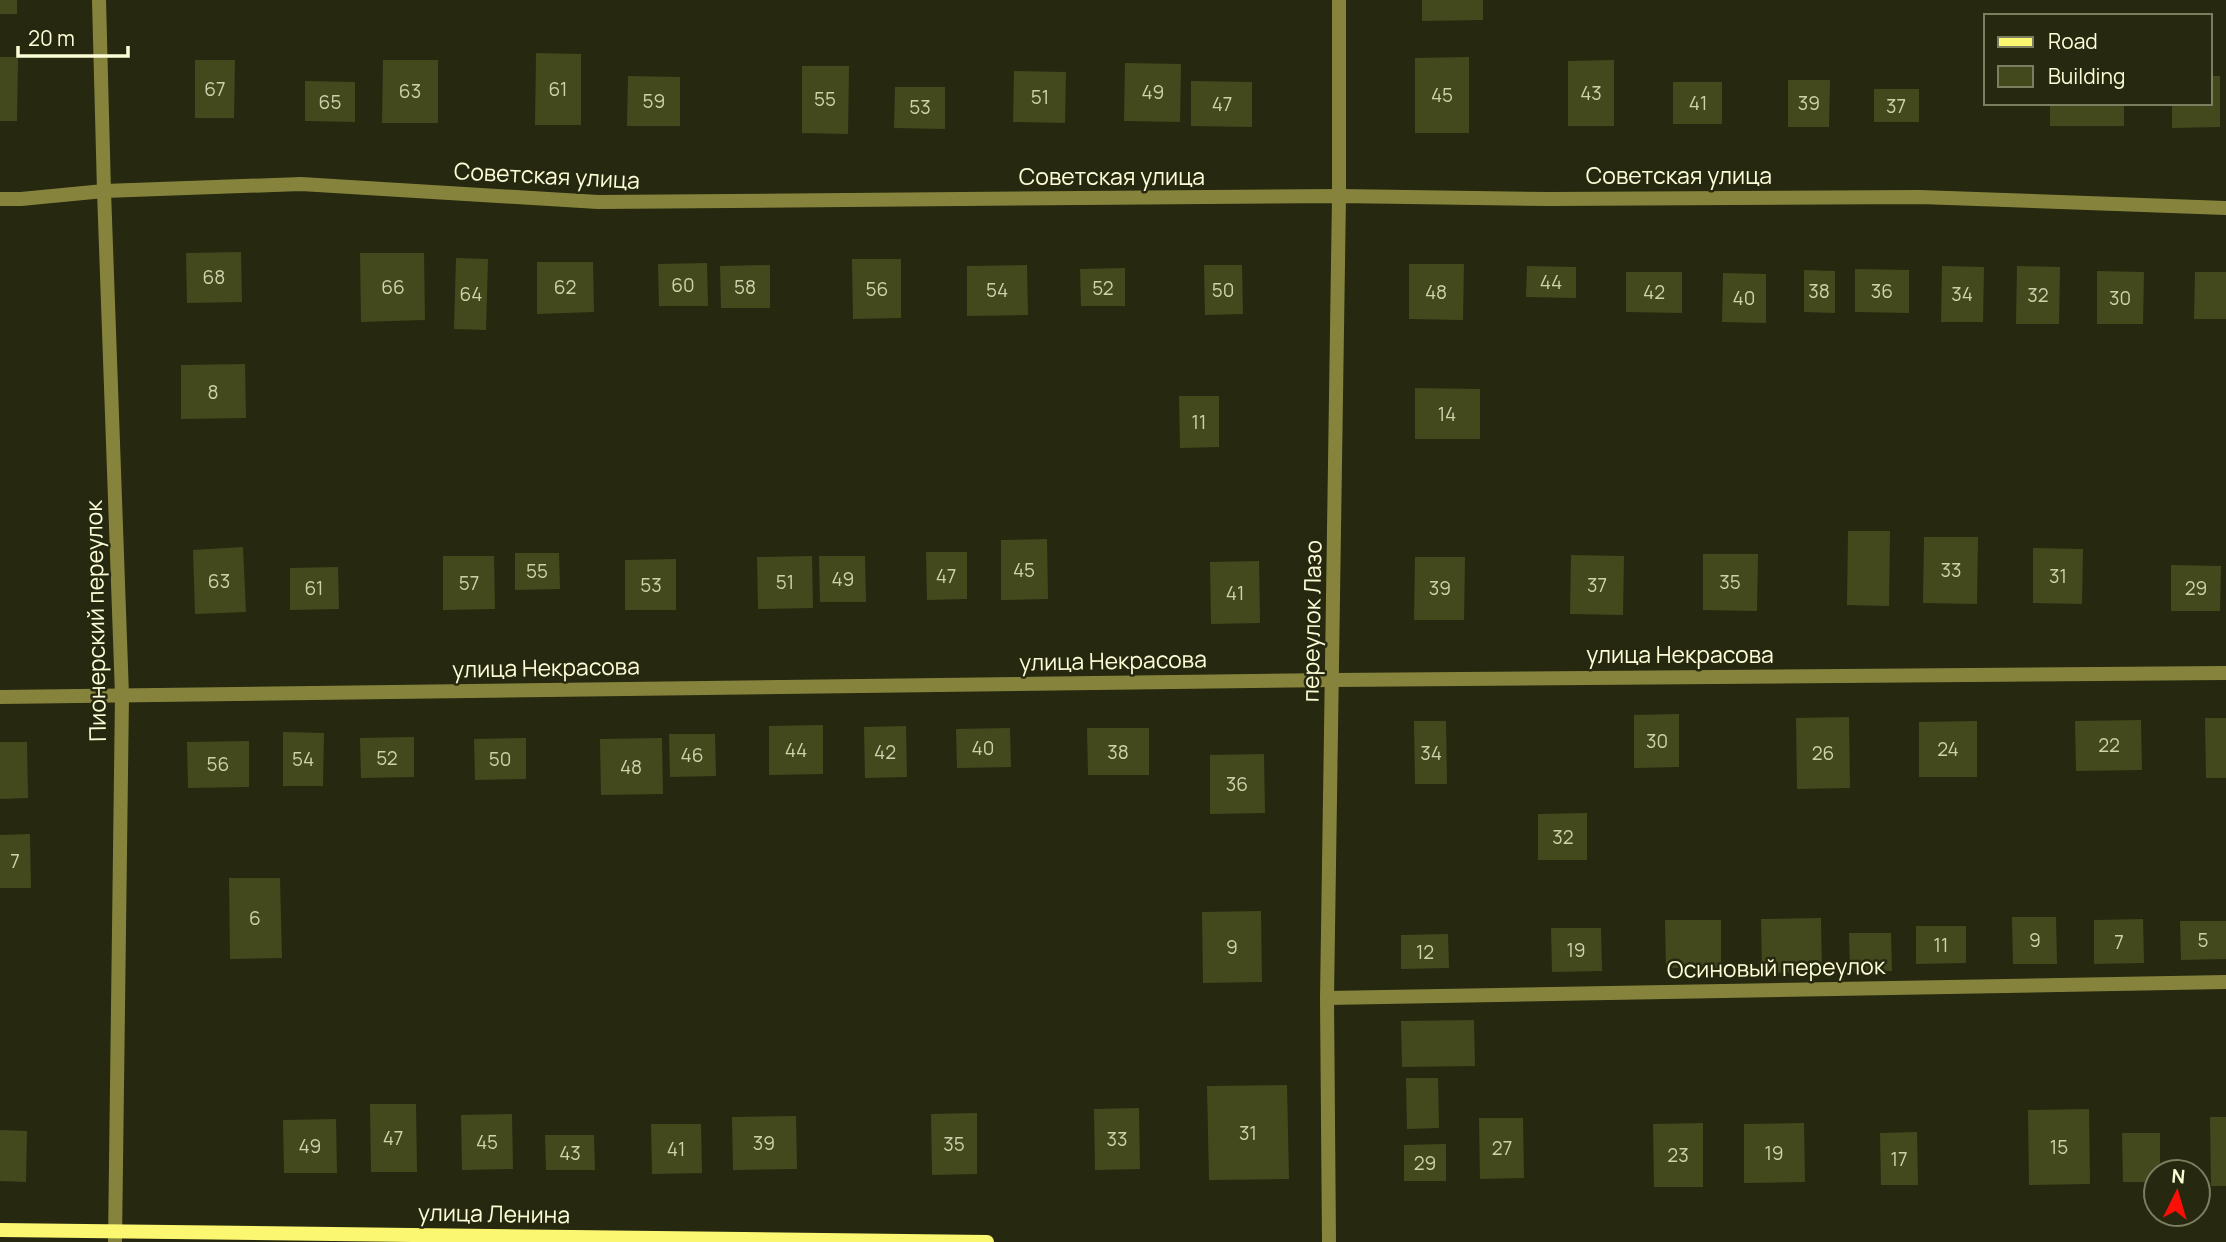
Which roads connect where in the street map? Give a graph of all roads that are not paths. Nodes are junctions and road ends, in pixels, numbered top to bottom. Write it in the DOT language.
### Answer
graph roads {
  1 [pos="99,0"];
  2 [pos="1339,0"];
  3 [pos="104,191"];
  4 [pos="1339,197"];
  5 [pos="0,198"];
  6 [pos="2226,208"];
  7 [pos="2226,673"];
  8 [pos="1333,680"];
  9 [pos="122,695"];
  10 [pos="0,697"];
  11 [pos="2226,982"];
  12 [pos="1327,998"];
  13 [pos="0,1230"];
  14 [pos="115,1236"];
  15 [pos="987,1242"];
  16 [pos="1329,1242"];
  1 -- 3 [label="street, Пионерский переулок"];
  2 -- 4 [label="street, переулок Лазо"];
  3 -- 4 [label="street, Советская улица"];
  3 -- 5 [label="street, Советская улица"];
  3 -- 9 [label="street, Пионерский переулок"];
  4 -- 6 [label="street, Советская улица"];
  4 -- 8 [label="street, переулок Лазо"];
  7 -- 8 [label="street, улица Некрасова"];
  8 -- 9 [label="street, улица Некрасова"];
  8 -- 12 [label="street, переулок Лазо"];
  9 -- 10 [label="street, улица Некрасова"];
  9 -- 14 [label="street, Пионерский переулок"];
  11 -- 12 [label="street, Осиновый переулок"];
  12 -- 16 [label="street, переулок Лазо"];
  13 -- 14 [label="main road, улица Ленина"];
  14 -- 15 [label="main road, улица Ленина"];
}
